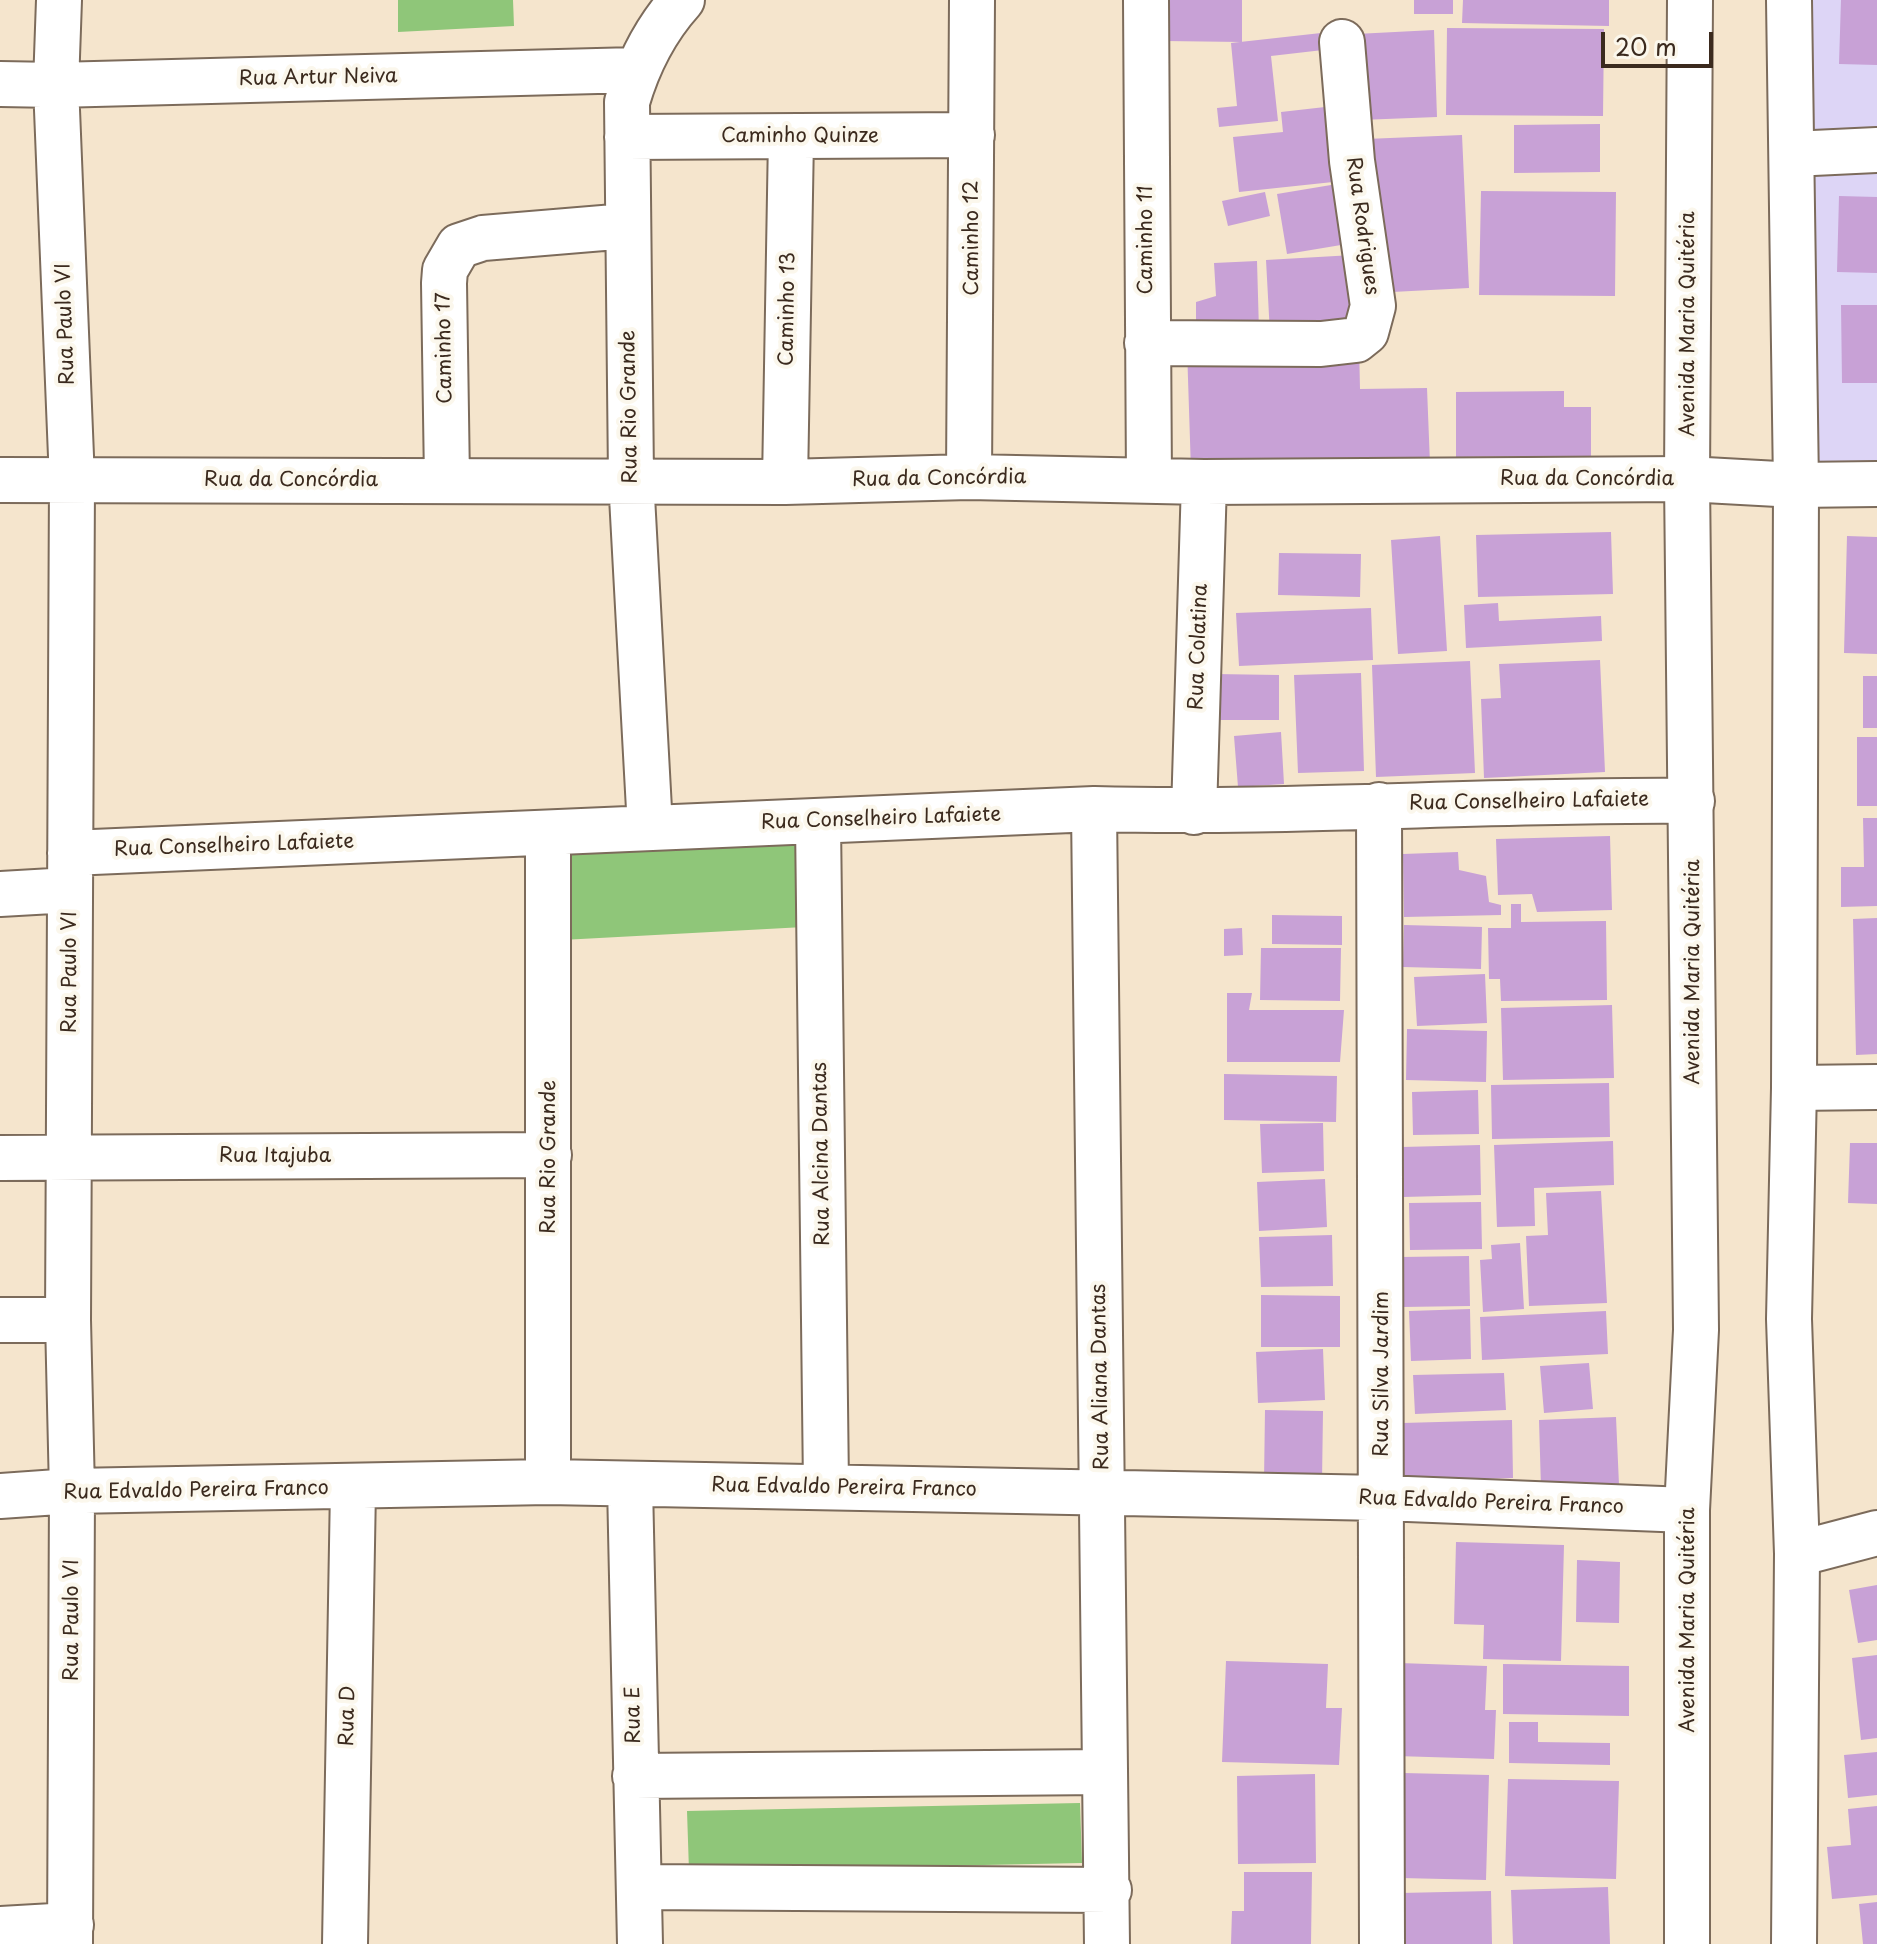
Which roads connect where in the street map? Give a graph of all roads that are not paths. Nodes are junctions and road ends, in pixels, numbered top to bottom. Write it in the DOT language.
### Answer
graph roads {
  1 [pos="59,0"];
  2 [pos="682,0"];
  3 [pos="972,0"];
  4 [pos="1146,0"];
  5 [pos="1690,0"];
  6 [pos="1789,0"];
  7 [pos="1342,42"];
  8 [pos="636,70"];
  9 [pos="0,84"];
  10 [pos="56,85"];
  11 [pos="972,135"];
  12 [pos="627,137"];
  13 [pos="791,137"];
  14 [pos="1877,150"];
  15 [pos="1792,154"];
  16 [pos="627,226"];
  17 [pos="1147,343"];
  18 [pos="969,477"];
  19 [pos="631,478"];
  20 [pos="1687,479"];
  21 [pos="0,480"];
  22 [pos="447,480"];
  23 [pos="1149,480"];
  24 [pos="72,481"];
  25 [pos="785,482"];
  26 [pos="1204,482"];
  27 [pos="1877,484"];
  28 [pos="1796,485"];
  29 [pos="1692,801"];
  30 [pos="1379,805"];
  31 [pos="1094,809"];
  32 [pos="1194,812"];
  33 [pos="818,822"];
  34 [pos="650,828"];
  35 [pos="548,833"];
  36 [pos="70,871"];
  37 [pos="0,894"];
  38 [pos="1877,1087"];
  39 [pos="1794,1088"];
  40 [pos="549,1155"];
  41 [pos="69,1157"];
  42 [pos="0,1158"];
  43 [pos="0,1320"];
  44 [pos="68,1320"];
  45 [pos="548,1482"];
  46 [pos="630,1485"];
  47 [pos="826,1486"];
  48 [pos="353,1488"];
  49 [pos="72,1491"];
  50 [pos="1103,1493"];
  51 [pos="0,1496"];
  52 [pos="1382,1498"];
  53 [pos="1687,1510"];
  54 [pos="1877,1533"];
  55 [pos="1797,1554"];
  56 [pos="1105,1772"];
  57 [pos="635,1776"];
  58 [pos="640,1887"];
  59 [pos="1109,1890"];
  60 [pos="0,1929"];
  61 [pos="71,1934"];
  62 [pos="345,1944"];
  63 [pos="640,1944"];
  64 [pos="1107,1944"];
  65 [pos="1382,1944"];
  66 [pos="1687,1944"];
  67 [pos="1794,1944"];
  1 -- 10 [label="street, Rua Paulo VI"];
  2 -- 8 [label="street, Rua Rio Grande"];
  3 -- 11 [label="street, Caminho 12"];
  4 -- 17 [label="street, Caminho 11"];
  5 -- 20 [label="street, Avenida Maria Quitéria"];
  6 -- 15 [label="street"];
  7 -- 17 [label="street, Rua Rodrigues"];
  8 -- 10 [label="street, Rua Artur Neiva"];
  8 -- 12 [label="street, Rua Rio Grande"];
  9 -- 10 [label="street, Rua Artur Neiva"];
  10 -- 24 [label="street, Rua Paulo VI"];
  11 -- 13 [label="street, Caminho Quinze"];
  11 -- 18 [label="street, Caminho 12"];
  12 -- 13 [label="street, Caminho Quinze"];
  12 -- 16 [label="street, Rua Rio Grande"];
  13 -- 25 [label="street, Caminho 13"];
  14 -- 15 [label="street"];
  15 -- 28 [label="street"];
  16 -- 19 [label="street, Rua Rio Grande"];
  16 -- 22 [label="street, Caminho 17"];
  17 -- 23 [label="street, Caminho 11"];
  18 -- 23 [label="street, Rua da Concórdia"];
  18 -- 25 [label="street, Rua da Concórdia"];
  19 -- 22 [label="street, Rua da Concórdia"];
  19 -- 25 [label="street, Rua da Concórdia"];
  19 -- 34 [label="street, Rua Rio Grande"];
  20 -- 26 [label="street, Rua da Concórdia"];
  20 -- 28 [label="street, Rua da Concórdia"];
  20 -- 29 [label="street, Avenida Maria Quitéria"];
  21 -- 24 [label="street, Rua da Concórdia"];
  22 -- 24 [label="street, Rua da Concórdia"];
  23 -- 26 [label="street, Rua da Concórdia"];
  24 -- 36 [label="street, Rua Paulo VI"];
  26 -- 32 [label="street, Rua Colatina"];
  27 -- 28 [label="street, Rua da Concórdia"];
  28 -- 39 [label="street"];
  29 -- 30 [label="street, Rua Conselheiro Lafaiete"];
  29 -- 53 [label="street, Avenida Maria Quitéria"];
  30 -- 32 [label="street, Rua Conselheiro Lafaiete"];
  30 -- 52 [label="street, Rua Silva Jardim"];
  31 -- 32 [label="street, Rua Conselheiro Lafaiete"];
  31 -- 33 [label="street, Rua Conselheiro Lafaiete"];
  31 -- 50 [label="street, Rua Aliana Dantas"];
  33 -- 34 [label="street, Rua Conselheiro Lafaiete"];
  33 -- 47 [label="street, Rua Alcina Dantas"];
  34 -- 35 [label="street, Rua Conselheiro Lafaiete"];
  35 -- 36 [label="street, Rua Conselheiro Lafaiete"];
  35 -- 40 [label="street, Rua Rio Grande"];
  36 -- 37 [label="street, Rua Conselheiro Lafaiete"];
  36 -- 41 [label="street, Rua Paulo VI"];
  38 -- 39 [label="street"];
  39 -- 55 [label="street"];
  40 -- 41 [label="street, Rua Itajuba"];
  40 -- 45 [label="street, Rua Rio Grande"];
  41 -- 42 [label="street, Rua Itajuba"];
  41 -- 44 [label="street, Rua Paulo VI"];
  43 -- 44 [label="street"];
  44 -- 49 [label="street, Rua Paulo VI"];
  45 -- 46 [label="street, Rua Edvaldo Pereira Franco"];
  45 -- 48 [label="street, Rua Edvaldo Pereira Franco"];
  46 -- 47 [label="street, Rua Edvaldo Pereira Franco"];
  46 -- 57 [label="street, Rua E"];
  47 -- 50 [label="street, Rua Edvaldo Pereira Franco"];
  48 -- 49 [label="street, Rua Edvaldo Pereira Franco"];
  48 -- 62 [label="street, Rua D"];
  49 -- 51 [label="street, Rua Edvaldo Pereira Franco"];
  49 -- 61 [label="street, Rua Paulo VI"];
  50 -- 52 [label="street, Rua Edvaldo Pereira Franco"];
  50 -- 56 [label="street, Rua Aliana Dantas"];
  52 -- 53 [label="street, Rua Edvaldo Pereira Franco"];
  52 -- 65 [label="street, Rua Silva Jardim"];
  53 -- 66 [label="street, Avenida Maria Quitéria"];
  54 -- 55 [label="street"];
  55 -- 67 [label="street"];
  56 -- 57 [label="street"];
  56 -- 59 [label="street, Rua Aliana Dantas"];
  57 -- 58 [label="street, Rua E"];
  58 -- 59 [label="street"];
  58 -- 63 [label="street, Rua E"];
  59 -- 64 [label="street, Rua Aliana Dantas"];
  60 -- 61 [label="street"];
}
